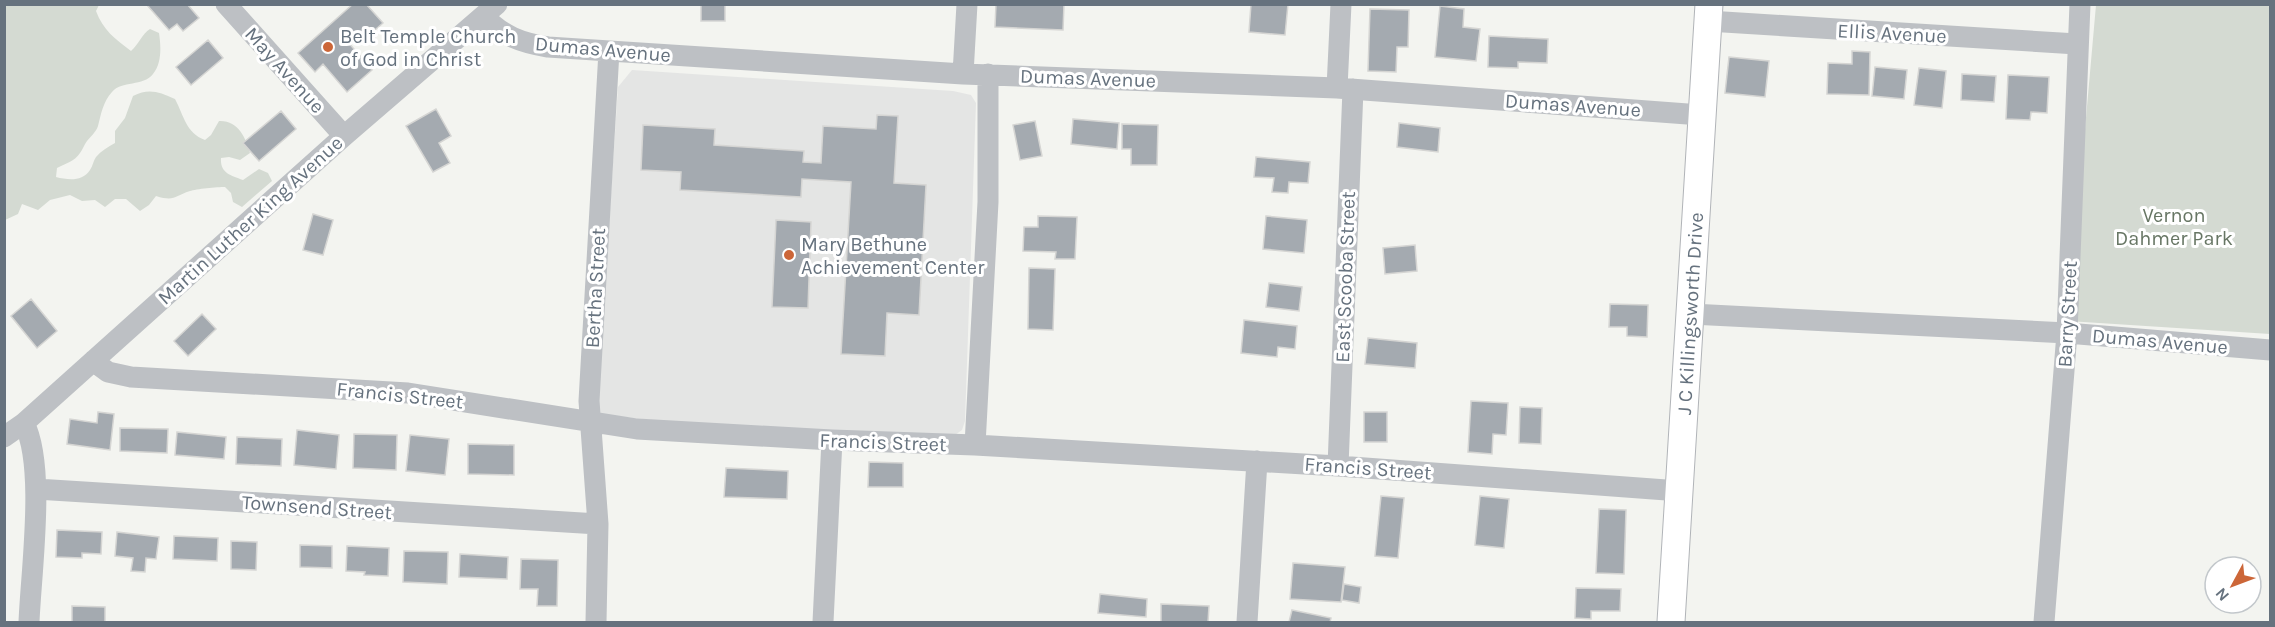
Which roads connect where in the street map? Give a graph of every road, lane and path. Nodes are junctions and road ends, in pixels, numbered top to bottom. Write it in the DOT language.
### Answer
graph roads {
  1 [pos="226,4"];
  2 [pos="967,4"];
  3 [pos="1341,4"];
  4 [pos="2080,4"];
  5 [pos="491,10"];
  6 [pos="1708,13"];
  7 [pos="2077,44"];
  8 [pos="609,51"];
  9 [pos="963,74"];
  10 [pos="988,74"];
  11 [pos="1345,88"];
  12 [pos="1701,115"];
  13 [pos="344,136"];
  14 [pos="1691,314"];
  15 [pos="2067,333"];
  16 [pos="2271,350"];
  17 [pos="93,362"];
  18 [pos="591,422"];
  19 [pos="24,423"];
  20 [pos="4,437"];
  21 [pos="832,440"];
  22 [pos="975,445"];
  23 [pos="1257,461"];
  24 [pos="1338,466"];
  25 [pos="36,489"];
  26 [pos="1680,491"];
  27 [pos="598,524"];
  28 [pos="29,622"];
  29 [pos="596,622"];
  30 [pos="823,622"];
  31 [pos="1247,622"];
  32 [pos="1671,622"];
  33 [pos="2044,622"];
  1 -- 13 [label="street, May Avenue"];
  2 -- 9 [label="street"];
  3 -- 11 [label="street, East Scooba Street"];
  4 -- 7 [label="street, Barry Street"];
  5 -- 8 [label="street, Dumas Avenue"];
  5 -- 13 [label="street, Martin Luther King Avenue"];
  6 -- 7 [label="street, Ellis Avenue"];
  6 -- 12 [label="main road, J C Killingsworth Drive"];
  7 -- 15 [label="street, Barry Street"];
  8 -- 9 [label="street, Dumas Avenue"];
  8 -- 18 [label="street, Bertha Street"];
  9 -- 10 [label="street, Dumas Avenue"];
  10 -- 11 [label="street, Dumas Avenue"];
  10 -- 22 [label="street"];
  11 -- 12 [label="street, Dumas Avenue"];
  11 -- 24 [label="street, East Scooba Street"];
  12 -- 14 [label="main road, J C Killingsworth Drive"];
  13 -- 17 [label="street, Martin Luther King Avenue"];
  14 -- 15 [label="street, Dumas Avenue"];
  14 -- 26 [label="main road, J C Killingsworth Drive"];
  15 -- 16 [label="street, Dumas Avenue"];
  15 -- 33 [label="street, Barry Street"];
  17 -- 18 [label="street, Francis Street"];
  17 -- 19 [label="street, Martin Luther King Avenue"];
  18 -- 21 [label="street, Francis Street"];
  18 -- 27 [label="street, Bertha Street"];
  19 -- 20 [label="street, Martin Luther King Avenue"];
  19 -- 25 [label="street"];
  21 -- 22 [label="street, Francis Street"];
  21 -- 30 [label="street"];
  22 -- 23 [label="street, Francis Street"];
  23 -- 24 [label="street, Francis Street"];
  23 -- 31 [label="street"];
  24 -- 26 [label="street, Francis Street"];
  25 -- 27 [label="street, Townsend Street"];
  25 -- 28 [label="street"];
  26 -- 32 [label="main road, J C Killingsworth Drive"];
  27 -- 29 [label="street, Bertha Street"];
}
